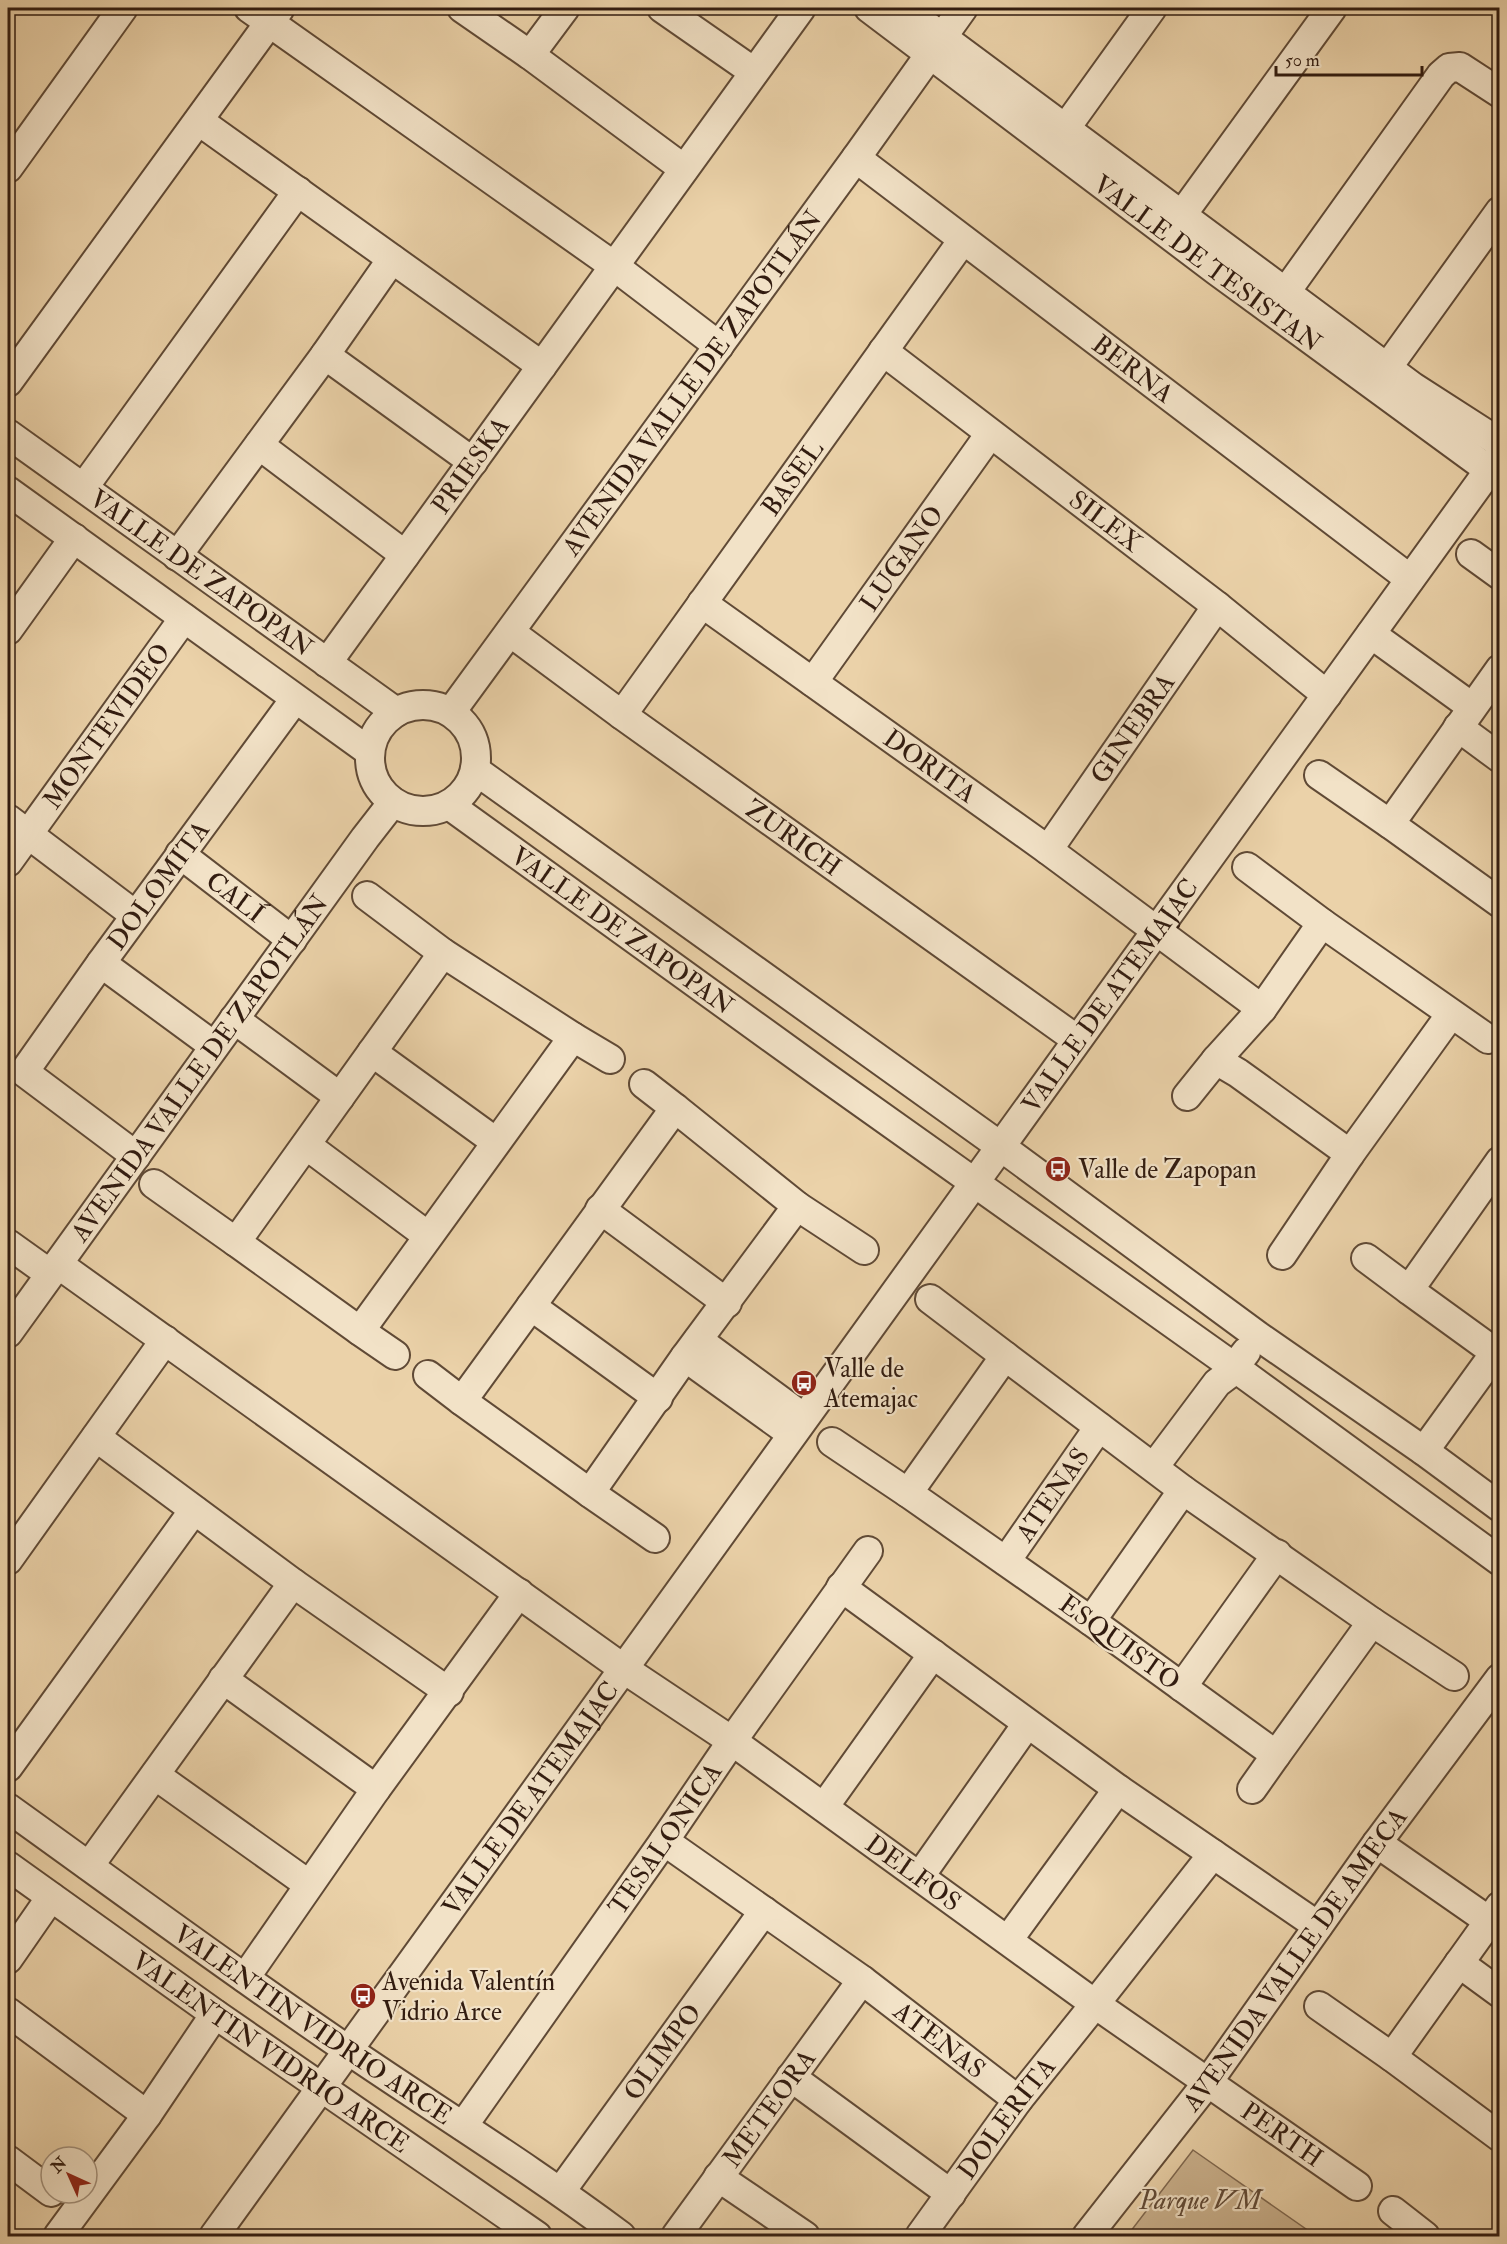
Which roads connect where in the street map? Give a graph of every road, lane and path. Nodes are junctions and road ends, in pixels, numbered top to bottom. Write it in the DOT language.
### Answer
graph roads {
  1 [pos="123,8"];
  2 [pos="462,8"];
  3 [pos="565,8"];
  4 [pos="662,8"];
  5 [pos="801,8"];
  6 [pos="869,8"];
  7 [pos="903,8"];
  8 [pos="963,8"];
  9 [pos="1152,8"];
  10 [pos="1332,8"];
  11 [pos="266,12"];
  12 [pos="936,45"];
  13 [pos="530,55"];
  14 [pos="754,72"];
  15 [pos="1500,93"];
  16 [pos="199,121"];
  17 [pos="1065,129"];
  18 [pos="11,157"];
  19 [pos="856,158"];
  20 [pos="684,170"];
  21 [pos="298,191"];
  22 [pos="1500,211"];
  23 [pos="1181,216"];
  24 [pos="963,240"];
  25 [pos="392,259"];
  26 [pos="614,266"];
  27 [pos="1285,293"];
  28 [pos="719,346"];
  29 [pos="883,351"];
  30 [pos="325,355"];
  31 [pos="542,366"];
  32 [pos="1387,368"];
  33 [pos="8,382"];
  34 [pos="8,434"];
  35 [pos="990,434"];
  36 [pos="1500,442"];
  37 [pos="260,445"];
  38 [pos="473,462"];
  39 [pos="1496,468"];
  40 [pos="84,487"];
  41 [pos="8,491"];
  42 [pos="74,538"];
  43 [pos="1471,554"];
  44 [pos="405,555"];
  45 [pos="177,556"];
  46 [pos="1500,575"];
  47 [pos="1410,579"];
  48 [pos="702,603"];
  49 [pos="1216,606"];
  50 [pos="184,618"];
  51 [pos="8,630"];
  52 [pos="510,632"];
  53 [pos="1371,634"];
  54 [pos="327,663"];
  55 [pos="1500,669"];
  56 [pos="813,682"];
  57 [pos="1327,695"];
  58 [pos="295,699"];
  59 [pos="396,712"];
  60 [pos="451,712"];
  61 [pos="622,715"];
  62 [pos="1465,717"];
  63 [pos="370,752"];
  64 [pos="1500,758"];
  65 [pos="475,770"];
  66 [pos="1319,775"];
  67 [pos="393,802"];
  68 [pos="449,805"];
  69 [pos="1390,824"];
  70 [pos="18,826"];
  71 [pos="1048,850"];
  72 [pos="180,854"];
  73 [pos="8,862"];
  74 [pos="1247,867"];
  75 [pos="367,896"];
  76 [pos="1500,903"];
  77 [pos="135,915"];
  78 [pos="1322,923"];
  79 [pos="1157,930"];
  80 [pos="292,940"];
  81 [pos="443,953"];
  82 [pos="101,963"];
  83 [pos="1262,1009"];
  84 [pos="1451,1014"];
  85 [pos="234,1019"];
  86 [pos="573,1037"];
  87 [pos="849,1038"];
  88 [pos="1488,1039"];
  89 [pos="1076,1040"];
  90 [pos="214,1046"];
  91 [pos="372,1052"];
  92 [pos="610,1059"];
  93 [pos="1216,1060"];
  94 [pos="823,1075"];
  95 [pos="644,1084"];
  96 [pos="1187,1096"];
  97 [pos="340,1097"];
  98 [pos="675,1108"];
  99 [pos="496,1142"];
  100 [pos="306,1145"];
  101 [pos="1000,1146"];
  102 [pos="1350,1154"];
  103 [pos="136,1156"];
  104 [pos="1500,1161"];
  105 [pos="974,1182"];
  106 [pos="154,1184"];
  107 [pos="1491,1191"];
  108 [pos="797,1206"];
  109 [pos="600,1209"];
  110 [pos="429,1236"];
  111 [pos="236,1242"];
  112 [pos="8,1244"];
  113 [pos="864,1250"];
  114 [pos="1282,1255"];
  115 [pos="1366,1258"];
  116 [pos="54,1269"];
  117 [pos="1409,1290"];
  118 [pos="930,1299"];
  119 [pos="727,1303"];
  120 [pos="531,1306"];
  121 [pos="360,1330"];
  122 [pos="8,1333"];
  123 [pos="1258,1336"];
  124 [pos="165,1340"];
  125 [pos="692,1349"];
  126 [pos="395,1355"];
  127 [pos="1497,1355"];
  128 [pos="1005,1356"];
  129 [pos="1231,1370"];
  130 [pos="428,1375"];
  131 [pos="658,1398"];
  132 [pos="462,1401"];
  133 [pos="798,1426"];
  134 [pos="1099,1427"];
  135 [pos="96,1437"];
  136 [pos="832,1442"];
  137 [pos="1424,1451"];
  138 [pos="1167,1476"];
  139 [pos="590,1492"];
  140 [pos="908,1493"];
  141 [pos="1500,1507"];
  142 [pos="194,1510"];
  143 [pos="655,1538"];
  144 [pos="868,1551"];
  145 [pos="1277,1554"];
  146 [pos="8,1560"];
  147 [pos="1006,1561"];
  148 [pos="1500,1561"];
  149 [pos="293,1583"];
  150 [pos="841,1587"];
  151 [pos="519,1593"];
  152 [pos="1091,1621"];
  153 [pos="1372,1622"];
  154 [pos="933,1654"];
  155 [pos="624,1669"];
  156 [pos="1454,1676"];
  157 [pos="1500,1678"];
  158 [pos="223,1679"];
  159 [pos="1182,1687"];
  160 [pos="448,1692"];
  161 [pos="1027,1724"];
  162 [pos="732,1741"];
  163 [pos="1276,1755"];
  164 [pos="8,1767"];
  165 [pos="155,1775"];
  166 [pos="1118,1789"];
  167 [pos="1252,1789"];
  168 [pos="376,1790"];
  169 [pos="824,1807"];
  170 [pos="8,1808"];
  171 [pos="664,1841"];
  172 [pos="1377,1843"];
  173 [pos="1212,1854"];
  174 [pos="8,1866"];
  175 [pos="89,1866"];
  176 [pos="920,1876"];
  177 [pos="308,1884"];
  178 [pos="51,1897"];
  179 [pos="764,1911"];
  180 [pos="1494,1913"];
  181 [pos="1318,1926"];
  182 [pos="1008,1940"];
  183 [pos="8,1959"];
  184 [pos="1460,1963"];
  185 [pos="244,1978"];
  186 [pos="862,1980"];
  187 [pos="1500,1993"];
  188 [pos="1095,2004"];
  189 [pos="1319,2006"];
  190 [pos="8,2012"];
  191 [pos="215,2014"];
  192 [pos="348,2050"];
  193 [pos="1392,2057"];
  194 [pos="791,2077"];
  195 [pos="1208,2082"];
  196 [pos="321,2088"];
  197 [pos="1018,2100"];
  198 [pos="147,2115"];
  199 [pos="463,2126"];
  200 [pos="1500,2137"];
  201 [pos="8,2160"];
  202 [pos="718,2176"];
  203 [pos="39,2183"];
  204 [pos="1357,2186"];
  205 [pos="561,2191"];
  206 [pos="951,2194"];
  207 [pos="69,2205"];
  208 [pos="76,2210"];
  209 [pos="1393,2211"];
  210 [pos="614,2234"];
  211 [pos="58,2236"];
  212 [pos="214,2236"];
  213 [pos="537,2236"];
  214 [pos="676,2236"];
  215 [pos="805,2236"];
  216 [pos="920,2236"];
  217 [pos="1087,2236"];
  218 [pos="1425,2236"];
  1 -- 18 [label="street"];
  2 -- 13 [label="street"];
  3 -- 13 [label="street"];
  4 -- 14 [label="street"];
  5 -- 14 [label="street, PRIESKA"];
  6 -- 12 [label="street"];
  7 -- 12 [label="street"];
  8 -- 12 [label="street, AVENIDA VALLE DE ZAPOTLÁN"];
  9 -- 17 [label="street"];
  10 -- 23 [label="street"];
  11 -- 16 [label="street"];
  11 -- 26 [label="street"];
  12 -- 17 [label="street"];
  12 -- 19 [label="street, AVENIDA VALLE DE ZAPOTLÁN"];
  12 -- 39 [label="street, VALLE DE TESISTAN"];
  13 -- 20 [label="street"];
  14 -- 20 [label="street, PRIESKA"];
  15 -- 27 [label="street"];
  16 -- 21 [label="street"];
  16 -- 33 [label="street"];
  17 -- 23 [label="street"];
  19 -- 24 [label="street, BERNA"];
  19 -- 28 [label="street, AVENIDA VALLE DE ZAPOTLÁN"];
  20 -- 26 [label="street, PRIESKA"];
  21 -- 25 [label="street"];
  21 -- 40 [label="street"];
  22 -- 32 [label="street"];
  23 -- 27 [label="street"];
  24 -- 29 [label="street, BASEL"];
  24 -- 47 [label="street, BERNA"];
  25 -- 30 [label="street"];
  25 -- 31 [label="street"];
  26 -- 28 [label="street"];
  26 -- 31 [label="street, PRIESKA"];
  27 -- 32 [label="street"];
  28 -- 52 [label="street, AVENIDA VALLE DE ZAPOTLÁN"];
  29 -- 35 [label="street, SILEX"];
  29 -- 48 [label="street, BASEL"];
  30 -- 37 [label="street"];
  30 -- 38 [label="street"];
  31 -- 38 [label="street, PRIESKA"];
  32 -- 36 [label="street"];
  34 -- 40 [label="street, VALLE DE ZAPOPAN"];
  35 -- 49 [label="street, SILEX"];
  35 -- 56 [label="street, LUGANO"];
  37 -- 44 [label="street"];
  37 -- 45 [label="street"];
  38 -- 44 [label="street, PRIESKA"];
  39 -- 47 [label="street, VALLE DE ATEMAJAC"];
  40 -- 45 [label="street, VALLE DE ZAPOPAN"];
  41 -- 42 [label="street, VALLE DE ZAPOPAN"];
  42 -- 50 [label="street, VALLE DE ZAPOPAN"];
  42 -- 51 [label="street"];
  43 -- 46 [label="street"];
  44 -- 54 [label="street, PRIESKA"];
  45 -- 54 [label="street, VALLE DE ZAPOPAN"];
  47 -- 53 [label="street, VALLE DE ATEMAJAC"];
  48 -- 56 [label="street, DORITA"];
  48 -- 61 [label="street, BASEL"];
  49 -- 57 [label="street, SILEX"];
  49 -- 71 [label="street, GINEBRA"];
  50 -- 58 [label="street, VALLE DE ZAPOPAN"];
  50 -- 70 [label="street, MONTEVIDEO"];
  52 -- 60 [label="street, AVENIDA VALLE DE ZAPOTLÁN"];
  52 -- 61 [label="street, ZURICH"];
  53 -- 57 [label="street, VALLE DE ATEMAJAC"];
  53 -- 62 [label="street"];
  54 -- 59 [label="street, VALLE DE ZAPOPAN"];
  55 -- 62 [label="street"];
  56 -- 71 [label="street, DORITA"];
  57 -- 79 [label="street, VALLE DE ATEMAJAC"];
  58 -- 63 [label="street, VALLE DE ZAPOPAN"];
  58 -- 72 [label="street, DOLOMITA"];
  59 -- 60 [label="street"];
  59 -- 63 [label="street"];
  60 -- 65 [label="street"];
  61 -- 89 [label="street, ZURICH"];
  62 -- 64 [label="street"];
  62 -- 69 [label="street"];
  63 -- 67 [label="street"];
  65 -- 68 [label="street"];
  65 -- 87 [label="street, VALLE DE ZAPOPAN"];
  66 -- 69 [label="street"];
  67 -- 68 [label="street"];
  67 -- 80 [label="street, AVENIDA VALLE DE ZAPOTLÁN"];
  68 -- 94 [label="street, VALLE DE ZAPOPAN"];
  69 -- 76 [label="street"];
  70 -- 73 [label="street, MONTEVIDEO"];
  70 -- 77 [label="street"];
  71 -- 79 [label="street, DORITA"];
  72 -- 77 [label="street, DOLOMITA"];
  72 -- 80 [label="street, CALÍ"];
  74 -- 78 [label="street"];
  75 -- 81 [label="street"];
  77 -- 82 [label="street, DOLOMITA"];
  78 -- 83 [label="street"];
  78 -- 84 [label="street"];
  79 -- 83 [label="street, DORITA"];
  79 -- 89 [label="street, VALLE DE ATEMAJAC"];
  80 -- 85 [label="street, AVENIDA VALLE DE ZAPOTLÁN"];
  81 -- 86 [label="street"];
  81 -- 91 [label="street"];
  82 -- 90 [label="street"];
  82 -- 103 [label="street, DOLOMITA"];
  83 -- 93 [label="street"];
  84 -- 88 [label="street"];
  84 -- 102 [label="street"];
  85 -- 90 [label="street, AVENIDA VALLE DE ZAPOTLÁN"];
  85 -- 97 [label="street"];
  86 -- 92 [label="street"];
  86 -- 99 [label="street"];
  87 -- 94 [label="street"];
  87 -- 101 [label="street, VALLE DE ZAPOPAN"];
  89 -- 101 [label="street, VALLE DE ATEMAJAC"];
  90 -- 103 [label="street, AVENIDA VALLE DE ZAPOTLÁN"];
  91 -- 97 [label="street"];
  91 -- 99 [label="street"];
  93 -- 96 [label="street"];
  93 -- 102 [label="street"];
  94 -- 105 [label="street, VALLE DE ZAPOPAN"];
  95 -- 98 [label="street"];
  97 -- 100 [label="street"];
  98 -- 108 [label="street"];
  98 -- 109 [label="street"];
  99 -- 110 [label="street"];
  100 -- 110 [label="street"];
  100 -- 111 [label="street"];
  101 -- 105 [label="street, VALLE DE ATEMAJAC"];
  101 -- 123 [label="street, VALLE DE ZAPOPAN"];
  102 -- 114 [label="street"];
  103 -- 116 [label="street, AVENIDA VALLE DE ZAPOTLÁN"];
  104 -- 107 [label="street"];
  105 -- 129 [label="street, VALLE DE ZAPOPAN"];
  105 -- 133 [label="street, VALLE DE ATEMAJAC"];
  106 -- 111 [label="street"];
  107 -- 117 [label="street"];
  108 -- 113 [label="street"];
  108 -- 119 [label="street"];
  109 -- 119 [label="street"];
  109 -- 120 [label="street"];
  110 -- 121 [label="street"];
  111 -- 121 [label="street"];
  112 -- 116 [label="street, DELFOS"];
  115 -- 117 [label="street"];
  116 -- 122 [label="street, AVENIDA VALLE DE ZAPOTLÁN"];
  116 -- 124 [label="street, DELFOS"];
  117 -- 127 [label="street"];
  118 -- 128 [label="street"];
  119 -- 125 [label="street"];
  120 -- 131 [label="street"];
  120 -- 132 [label="street"];
  121 -- 126 [label="street"];
  123 -- 129 [label="street"];
  123 -- 137 [label="street, VALLE DE ZAPOPAN"];
  124 -- 135 [label="street"];
  124 -- 151 [label="street, DELFOS"];
  125 -- 131 [label="street"];
  125 -- 133 [label="street"];
  127 -- 137 [label="street"];
  128 -- 134 [label="street"];
  128 -- 140 [label="street"];
  129 -- 138 [label="street"];
  129 -- 148 [label="street, VALLE DE ZAPOPAN"];
  130 -- 132 [label="street"];
  131 -- 139 [label="street"];
  132 -- 139 [label="street"];
  133 -- 155 [label="street, VALLE DE ATEMAJAC"];
  134 -- 138 [label="street"];
  134 -- 147 [label="street, ATENAS"];
  135 -- 142 [label="street"];
  135 -- 146 [label="street"];
  136 -- 140 [label="street, ESQUISTO"];
  137 -- 141 [label="street, VALLE DE ZAPOPAN"];
  138 -- 145 [label="street"];
  138 -- 152 [label="street"];
  139 -- 143 [label="street"];
  140 -- 147 [label="street, ESQUISTO"];
  142 -- 149 [label="street"];
  142 -- 164 [label="street"];
  144 -- 150 [label="street, TESALONICA"];
  145 -- 153 [label="street"];
  145 -- 159 [label="street"];
  147 -- 152 [label="street, ESQUISTO"];
  149 -- 158 [label="street"];
  149 -- 160 [label="street"];
  150 -- 154 [label="street"];
  150 -- 162 [label="street, TESALONICA"];
  151 -- 155 [label="street, DELFOS"];
  151 -- 160 [label="street"];
  152 -- 159 [label="street, ESQUISTO"];
  153 -- 156 [label="street"];
  153 -- 163 [label="street"];
  154 -- 161 [label="street"];
  154 -- 169 [label="street"];
  155 -- 162 [label="street, DELFOS"];
  155 -- 192 [label="street, VALLE DE ATEMAJAC"];
  157 -- 172 [label="street, AVENIDA VALLE DE AMECA"];
  158 -- 165 [label="street"];
  158 -- 168 [label="street"];
  159 -- 163 [label="street, ESQUISTO"];
  160 -- 168 [label="street"];
  161 -- 166 [label="street"];
  161 -- 176 [label="street"];
  162 -- 169 [label="street, DELFOS"];
  162 -- 171 [label="street, TESALONICA"];
  163 -- 167 [label="street"];
  165 -- 175 [label="street"];
  165 -- 177 [label="street"];
  166 -- 173 [label="street"];
  166 -- 182 [label="street"];
  168 -- 177 [label="street"];
  169 -- 176 [label="street, DELFOS"];
  170 -- 175 [label="street, VALENTIN VIDRIO ARCE"];
  171 -- 179 [label="street, ATENAS"];
  171 -- 199 [label="street, TESALONICA"];
  172 -- 180 [label="street"];
  172 -- 181 [label="street, AVENIDA VALLE DE AMECA"];
  173 -- 181 [label="street"];
  173 -- 188 [label="street, DOLERITA"];
  174 -- 178 [label="street, VALENTIN VIDRIO ARCE"];
  175 -- 185 [label="street, VALENTIN VIDRIO ARCE"];
  176 -- 182 [label="street, DELFOS"];
  177 -- 185 [label="street"];
  178 -- 183 [label="street"];
  178 -- 191 [label="street, VALENTIN VIDRIO ARCE"];
  179 -- 186 [label="street, ATENAS"];
  179 -- 205 [label="street, OLIMPO"];
  180 -- 184 [label="street"];
  181 -- 195 [label="street, AVENIDA VALLE DE AMECA"];
  182 -- 188 [label="street, DELFOS"];
  184 -- 187 [label="street"];
  184 -- 193 [label="street"];
  185 -- 192 [label="street, VALENTIN VIDRIO ARCE"];
  186 -- 194 [label="street, METEORA"];
  186 -- 197 [label="street, ATENAS"];
  188 -- 195 [label="street, PERTH"];
  188 -- 197 [label="street, DOLERITA"];
  189 -- 193 [label="street"];
  190 -- 198 [label="street"];
  191 -- 196 [label="street, VALENTIN VIDRIO ARCE"];
  191 -- 198 [label="street"];
  192 -- 196 [label="street, VALLE DE ATEMAJAC"];
  192 -- 199 [label="street, VALENTIN VIDRIO ARCE"];
  193 -- 200 [label="street"];
  194 -- 202 [label="street, METEORA"];
  194 -- 206 [label="street"];
  195 -- 204 [label="street, PERTH"];
  195 -- 217 [label="street, AVENIDA VALLE DE AMECA"];
  196 -- 212 [label="street, VALLE DE ATEMAJAC"];
  196 -- 213 [label="street, VALENTIN VIDRIO ARCE"];
  197 -- 206 [label="street, DOLERITA"];
  198 -- 208 [label="street"];
  199 -- 205 [label="street, VALENTIN VIDRIO ARCE"];
  201 -- 203 [label="street"];
  202 -- 214 [label="street, METEORA"];
  202 -- 215 [label="street"];
  205 -- 210 [label="street, VALENTIN VIDRIO ARCE"];
  206 -- 216 [label="street, DOLERITA"];
  207 -- 208 [label="street"];
  208 -- 211 [label="street"];
  209 -- 218 [label="street"];
}
